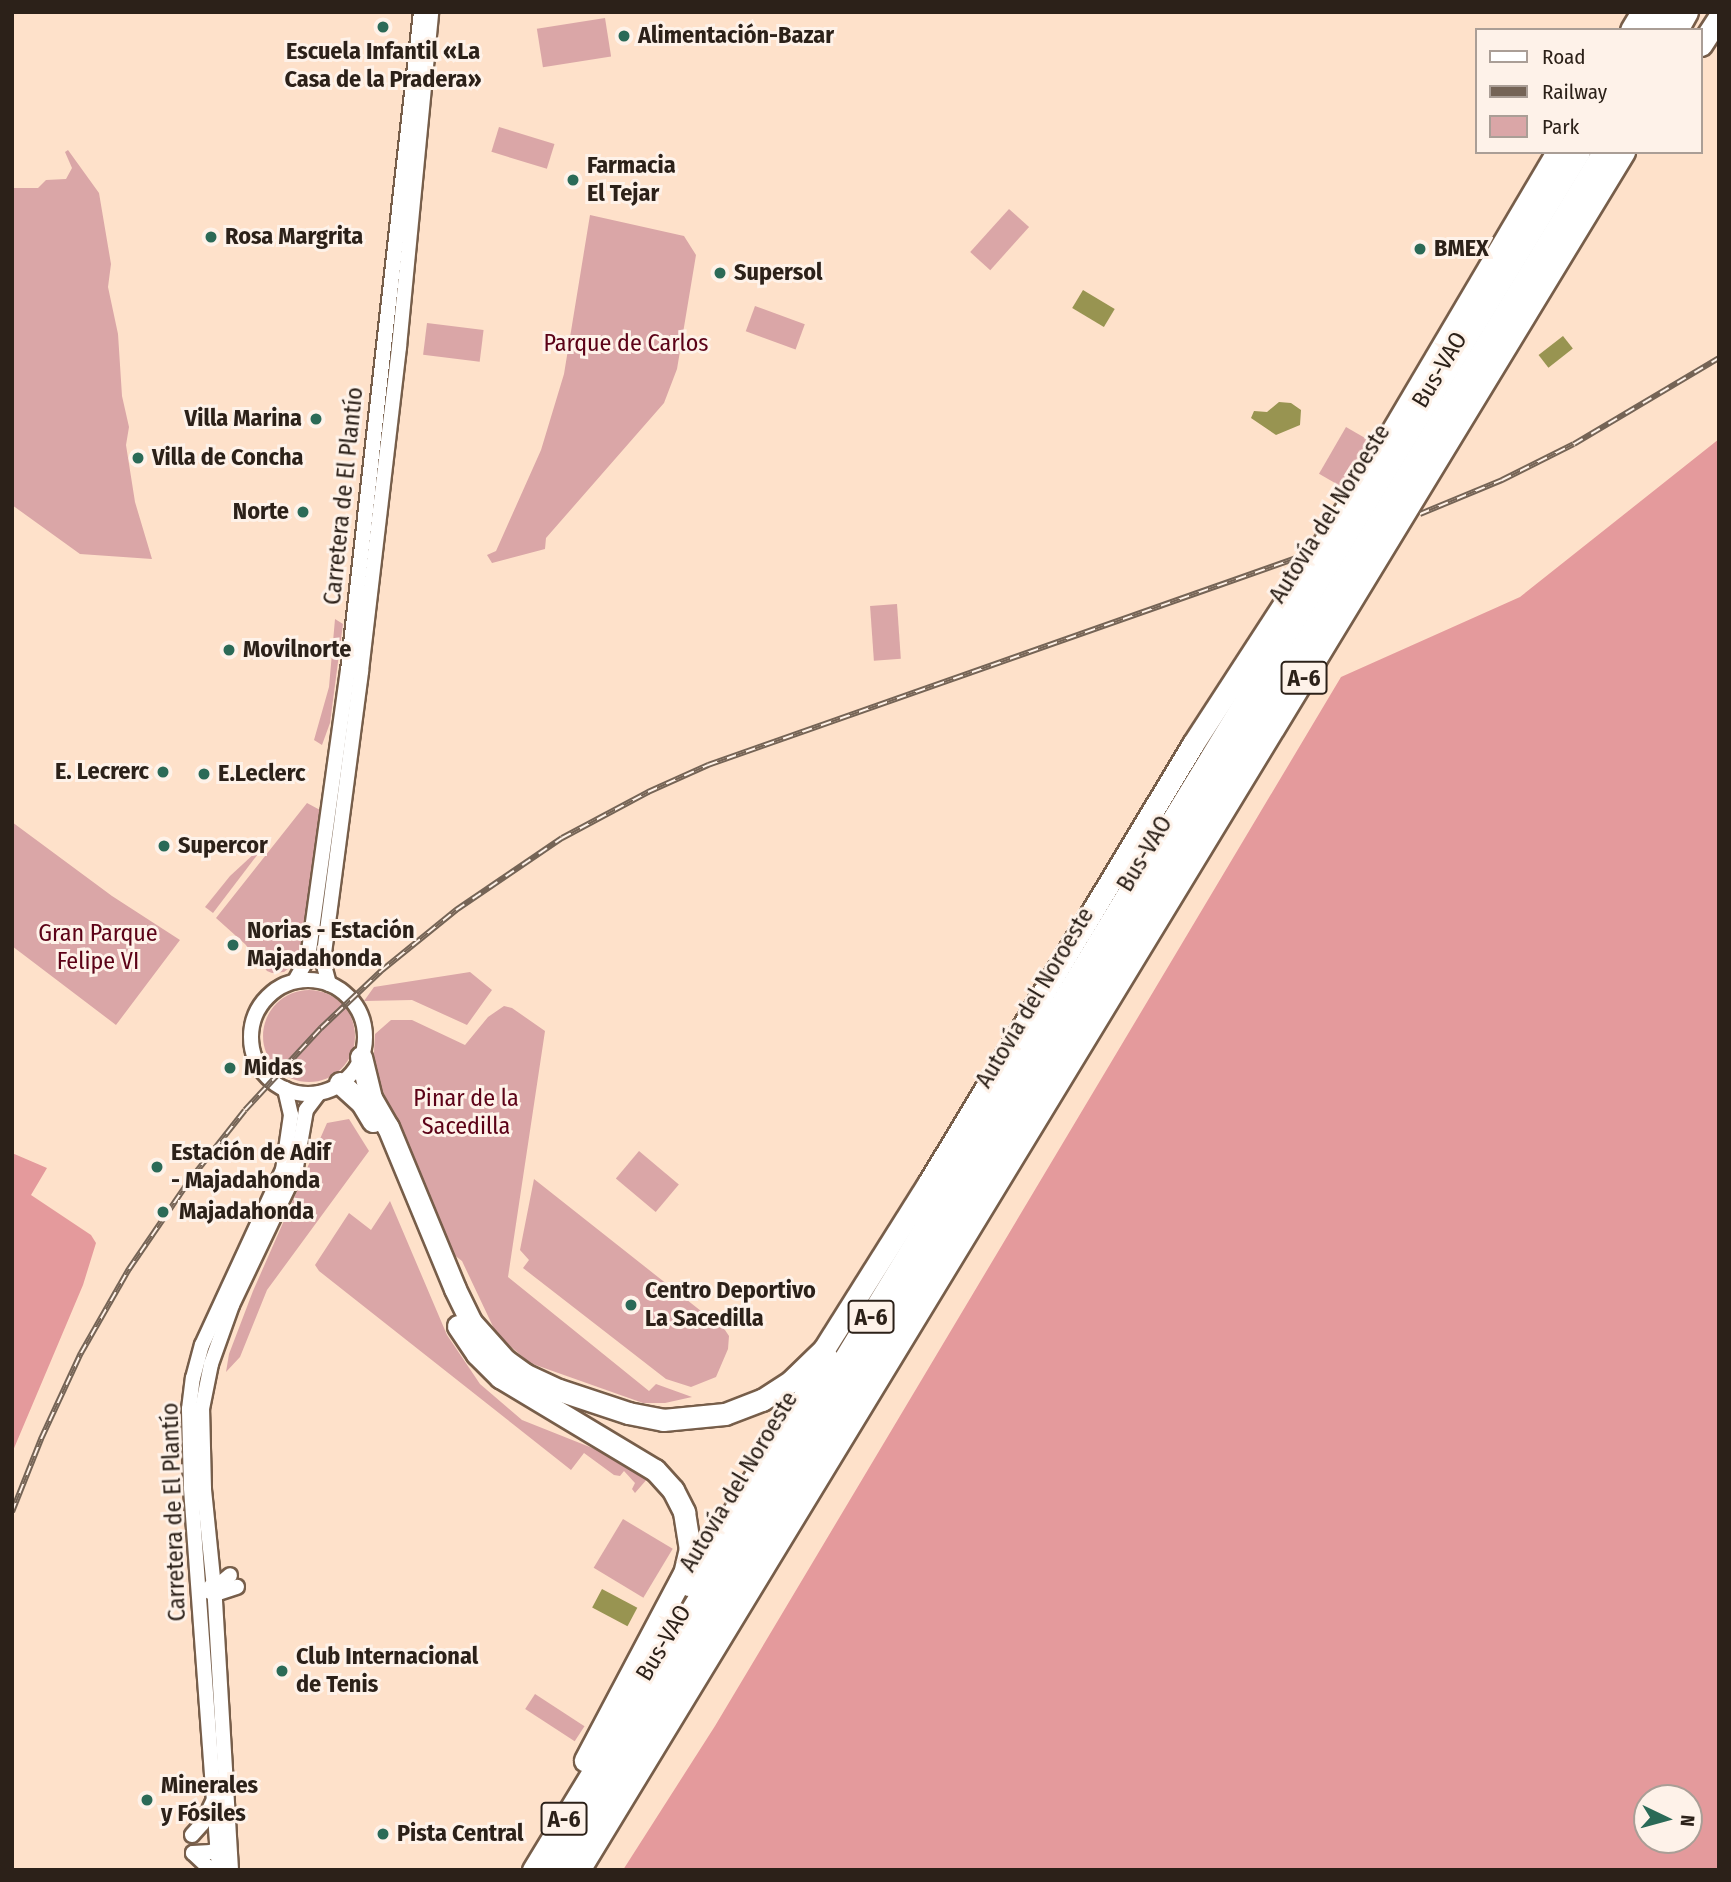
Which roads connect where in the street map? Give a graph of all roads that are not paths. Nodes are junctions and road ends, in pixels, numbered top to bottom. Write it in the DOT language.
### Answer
graph roads {
  1 [pos="421,12"];
  2 [pos="432,12"];
  3 [pos="1642,12"];
  4 [pos="1665,12"];
  5 [pos="1687,12"];
  6 [pos="1709,12"];
  7 [pos="1719,17"];
  8 [pos="1632,28"];
  9 [pos="1655,28"];
  10 [pos="1678,28"];
  11 [pos="1700,28"];
  12 [pos="1703,42"];
  13 [pos="1557,154"];
  14 [pos="1578,154"];
  15 [pos="1602,154"];
  16 [pos="1623,154"];
  17 [pos="1296,618"];
  18 [pos="295,981"];
  19 [pos="329,984"];
  20 [pos="1007,1056"];
  21 [pos="361,1057"];
  22 [pos="340,1083"];
  23 [pos="285,1088"];
  24 [pos="319,1093"];
  25 [pos="928,1184"];
  26 [pos="191,1487"];
  27 [pos="234,1581"];
  28 [pos="214,1588"];
  29 [pos="204,1666"];
  30 [pos="583,1762"];
  31 [pos="214,1797"];
  32 [pos="610,1820"];
  33 [pos="221,1843"];
  34 [pos="211,1870"];
  35 [pos="219,1870"];
  36 [pos="231,1870"];
  37 [pos="520,1870"];
  38 [pos="533,1870"];
  39 [pos="556,1870"];
  40 [pos="579,1870"];
  41 [pos="586,1870"];
  1 -- 18 [label="street, Carretera de El Plantío"];
  2 -- 19 [label="street, Carretera de El Plantío"];
  3 -- 8 [label="highway"];
  4 -- 9 [label="highway"];
  5 -- 10 [label="highway"];
  6 -- 11 [label="highway"];
  7 -- 12 [label="highway"];
  13 -- 20 [label="highway"];
  14 -- 17 [label="highway, Autovía del Noroeste / A-6"];
  15 -- 39 [label="highway, Bus-VAO"];
  16 -- 32 [label="highway, A-6"];
  17 -- 20 [label="highway"];
  17 -- 38 [label="highway, Autovía del Noroeste / A-6"];
  18 -- 19 [label="street"];
  18 -- 23 [label="street"];
  19 -- 21 [label="street"];
  20 -- 25 [label="highway"];
  21 -- 22 [label="street"];
  21 -- 25 [label="highway"];
  22 -- 24 [label="street"];
  22 -- 30 [label="highway"];
  23 -- 24 [label="street"];
  23 -- 26 [label="street, Carretera de El Plantío"];
  24 -- 28 [label="street, Carretera de El Plantío"];
  25 -- 30 [label="highway"];
  26 -- 28 [label="street"];
  26 -- 29 [label="street, Carretera de El Plantío"];
  27 -- 28 [label="street"];
  28 -- 29 [label="street"];
  28 -- 33 [label="street, Carretera de El Plantío"];
  29 -- 31 [label="street, Carretera de El Plantío"];
  30 -- 37 [label="highway"];
  31 -- 33 [label="street, Carretera de El Plantío"];
  31 -- 33 [label="street"];
  32 -- 40 [label="highway, A-6"];
  32 -- 41 [label="highway"];
  33 -- 34 [label="street"];
  33 -- 35 [label="street, Carretera de El Plantío"];
  33 -- 36 [label="street, Carretera de El Plantío"];
}
